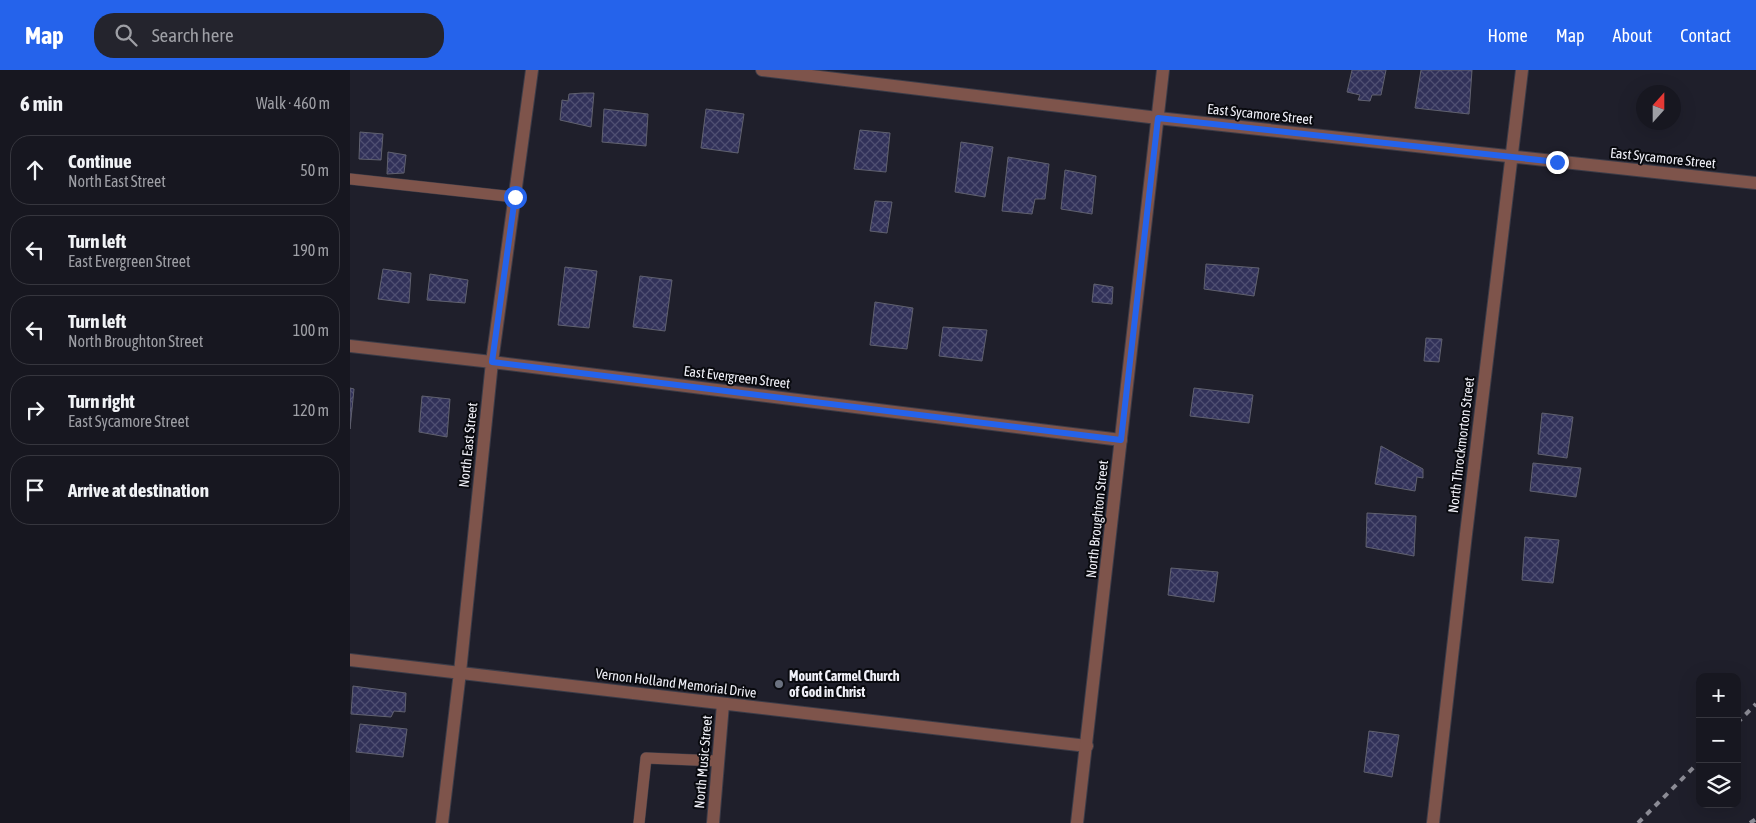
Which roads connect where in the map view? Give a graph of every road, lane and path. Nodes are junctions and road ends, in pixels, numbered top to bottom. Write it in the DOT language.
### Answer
graph roads {
  1 [pos="532,70"];
  2 [pos="762,70"];
  3 [pos="1163,70"];
  4 [pos="1522,70"];
  5 [pos="1158,118"];
  6 [pos="1511,157"];
  7 [pos="350,179"];
  8 [pos="1756,183"];
  9 [pos="515,197"];
  10 [pos="350,346"];
  11 [pos="492,362"];
  12 [pos="1121,440"];
  13 [pos="350,660"];
  14 [pos="460,672"];
  15 [pos="723,704"];
  16 [pos="1087,746"];
  17 [pos="718,761"];
  18 [pos="442,823"];
  19 [pos="639,823"];
  20 [pos="713,823"];
  21 [pos="1077,823"];
  22 [pos="1432,823"];
  1 -- 9 [label="street, North East Street"];
  2 -- 5 [label="street, East Sycamore Street"];
  3 -- 5 [label="street, North Broughton Street"];
  4 -- 6 [label="street, North Throckmorton Street"];
  5 -- 6 [label="street, East Sycamore Street"];
  5 -- 12 [label="street, North Broughton Street"];
  6 -- 8 [label="street, East Sycamore Street"];
  6 -- 22 [label="street, North Throckmorton Street"];
  7 -- 9 [label="lane"];
  9 -- 11 [label="street, North East Street"];
  10 -- 11 [label="street, East Evergreen Street"];
  11 -- 12 [label="street, East Evergreen Street"];
  11 -- 14 [label="street, North East Street"];
  12 -- 16 [label="street, North Broughton Street"];
  13 -- 14 [label="street, Vernon Holland Memorial Drive"];
  14 -- 15 [label="street, Vernon Holland Memorial Drive"];
  14 -- 18 [label="street, North East Street"];
  15 -- 16 [label="street, Vernon Holland Memorial Drive"];
  15 -- 17 [label="street, North Music Street"];
  16 -- 21 [label="street, North Broughton Street"];
  17 -- 19 [label="lane"];
  17 -- 20 [label="street, North Music Street"];
}
